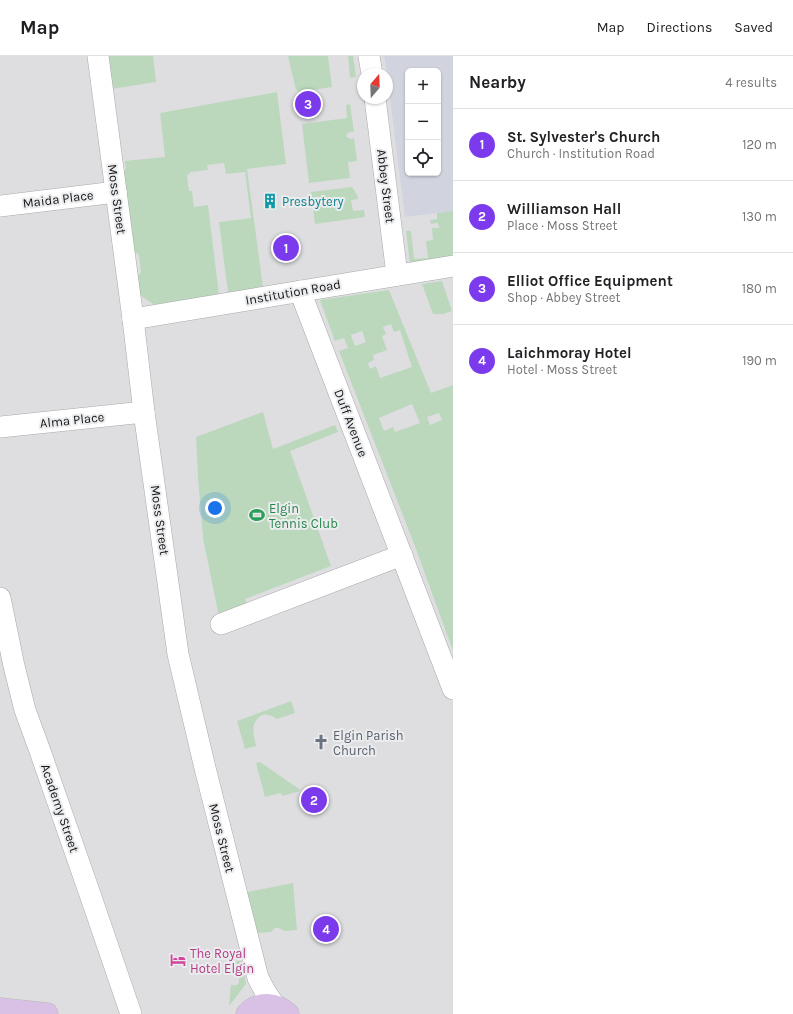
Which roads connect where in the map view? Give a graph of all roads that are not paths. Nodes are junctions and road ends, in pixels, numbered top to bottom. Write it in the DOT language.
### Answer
graph roads {
  1 [pos="98,56"];
  2 [pos="369,56"];
  3 [pos="371,68"];
  4 [pos="376,104"];
  5 [pos="116,192"];
  6 [pos="0,206"];
  7 [pos="453,266"];
  8 [pos="397,275"];
  9 [pos="300,291"];
  10 [pos="133,319"];
  11 [pos="144,412"];
  12 [pos="0,427"];
  13 [pos="402,555"];
  14 [pos="0,598"];
  15 [pos="221,624"];
  16 [pos="453,689"];
  17 [pos="258,978"];
  18 [pos="0,1009"];
  19 [pos="281,1010"];
  20 [pos="249,1012"];
  21 [pos="47,1014"];
  22 [pos="131,1014"];
  1 -- 5 [label="street, Moss Street"];
  2 -- 3 [label="street"];
  4 -- 8 [label="street, Abbey Street"];
  5 -- 6 [label="street, Maida Place"];
  5 -- 10 [label="street, Moss Street"];
  7 -- 8 [label="street, Institution Road"];
  8 -- 9 [label="street, Institution Road"];
  9 -- 10 [label="street, Institution Road"];
  9 -- 13 [label="street, Duff Avenue"];
  10 -- 11 [label="street, Moss Street"];
  11 -- 12 [label="street, Alma Place"];
  11 -- 17 [label="street, Moss Street"];
  13 -- 15 [label="street"];
  13 -- 16 [label="street, Duff Avenue"];
  14 -- 22 [label="street, Academy Street"];
  17 -- 19 [label="street, Moss Street"];
  17 -- 20 [label="street, Moss Street"];
  18 -- 21 [label="main road"];
  19 -- 20 [label="main road"];
}
